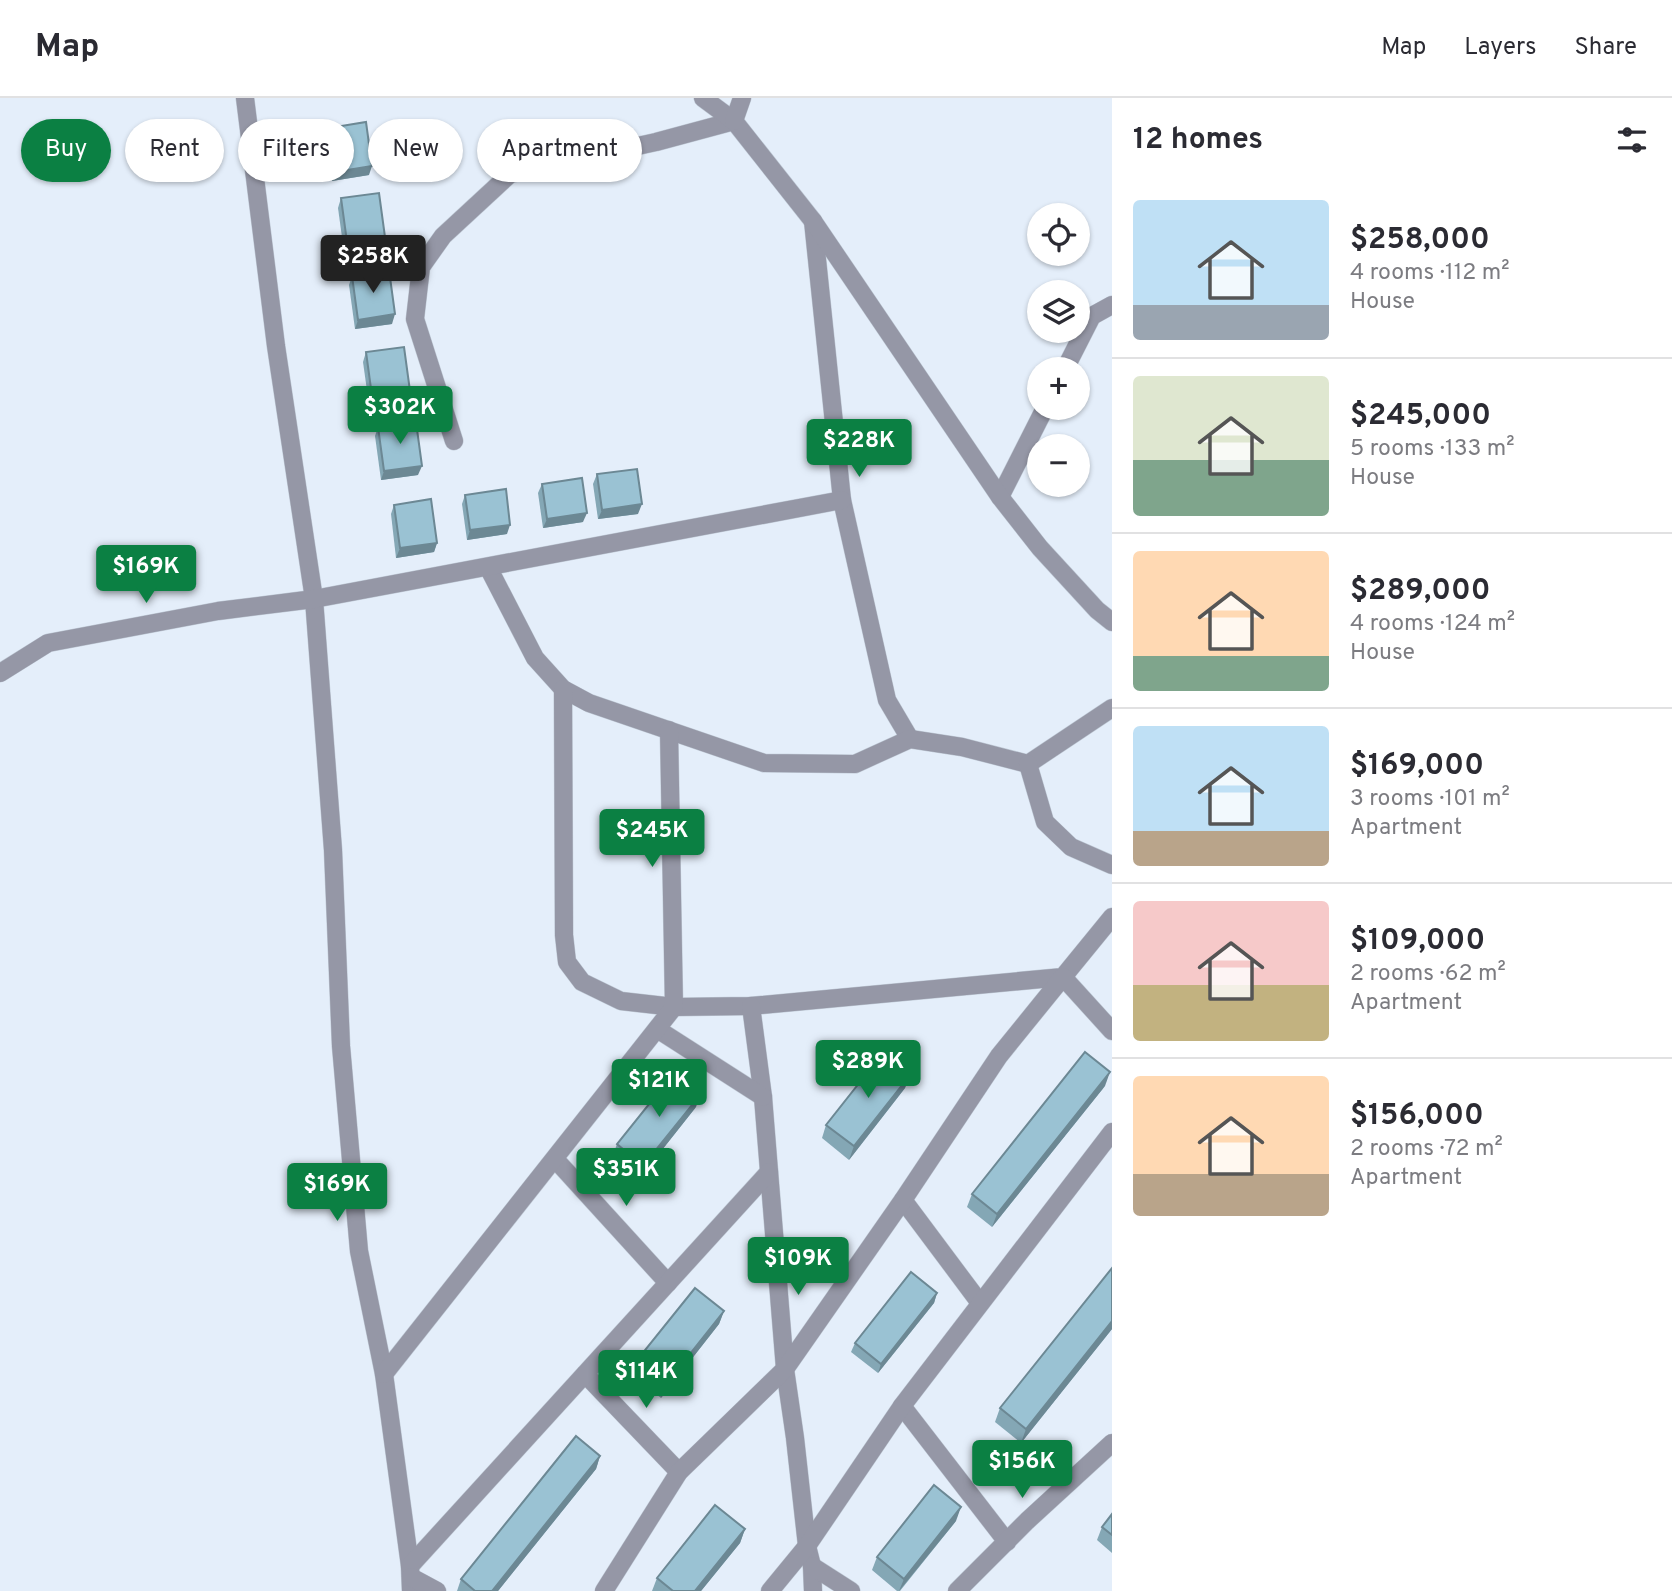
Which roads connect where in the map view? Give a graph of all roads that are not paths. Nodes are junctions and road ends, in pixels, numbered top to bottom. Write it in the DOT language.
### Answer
graph roads {
  1 [pos="245,98"];
  2 [pos="703,98"];
  3 [pos="742,98"];
  4 [pos="734,121"];
  5 [pos="813,221"];
  6 [pos="1112,305"];
  7 [pos="1071,357"];
  8 [pos="1039,420"];
  9 [pos="454,441"];
  10 [pos="1000,497"];
  11 [pos="842,500"];
  12 [pos="488,568"];
  13 [pos="314,599"];
  14 [pos="1112,622"];
  15 [pos="0,673"];
  16 [pos="563,689"];
  17 [pos="1112,708"];
  18 [pos="669,730"];
  19 [pos="910,739"];
  20 [pos="1028,764"];
  21 [pos="1112,865"];
  22 [pos="1112,917"];
  23 [pos="1063,977"];
  24 [pos="751,1006"];
  25 [pos="674,1007"];
  26 [pos="657,1028"];
  27 [pos="1112,1031"];
  28 [pos="763,1097"];
  29 [pos="1112,1132"];
  30 [pos="555,1159"];
  31 [pos="769,1172"];
  32 [pos="903,1200"];
  33 [pos="668,1283"];
  34 [pos="980,1303"];
  35 [pos="785,1369"];
  36 [pos="384,1374"];
  37 [pos="585,1374"];
  38 [pos="902,1406"];
  39 [pos="1112,1443"];
  40 [pos="679,1472"];
  41 [pos="1007,1542"];
  42 [pos="807,1546"];
  43 [pos="812,1566"];
  44 [pos="411,1578"];
  45 [pos="437,1591"];
  46 [pos="604,1591"];
  47 [pos="770,1591"];
  48 [pos="813,1591"];
  49 [pos="851,1591"];
  50 [pos="957,1591"];
  1 -- 13 [label="street"];
  2 -- 4 [label="street"];
  3 -- 4 [label="street"];
  4 -- 5 [label="street"];
  4 -- 9 [label="street"];
  5 -- 10 [label="street"];
  5 -- 11 [label="street"];
  6 -- 7 [label="street"];
  8 -- 10 [label="street"];
  10 -- 14 [label="street"];
  11 -- 12 [label="street"];
  11 -- 19 [label="street"];
  12 -- 13 [label="street"];
  12 -- 16 [label="street"];
  13 -- 15 [label="street"];
  13 -- 36 [label="street"];
  16 -- 18 [label="street"];
  16 -- 25 [label="street"];
  17 -- 20 [label="street"];
  18 -- 19 [label="street"];
  18 -- 25 [label="street"];
  19 -- 20 [label="street"];
  20 -- 21 [label="street"];
  22 -- 23 [label="street"];
  23 -- 24 [label="street"];
  23 -- 27 [label="street"];
  23 -- 32 [label="street"];
  24 -- 25 [label="street"];
  24 -- 28 [label="street"];
  25 -- 26 [label="street"];
  26 -- 28 [label="street"];
  26 -- 30 [label="street"];
  28 -- 31 [label="street"];
  29 -- 34 [label="street"];
  30 -- 33 [label="street"];
  30 -- 36 [label="street"];
  31 -- 33 [label="street"];
  31 -- 35 [label="street"];
  32 -- 34 [label="street"];
  32 -- 35 [label="street"];
  33 -- 37 [label="street"];
  34 -- 38 [label="street"];
  35 -- 40 [label="street"];
  35 -- 42 [label="street"];
  36 -- 44 [label="street"];
  37 -- 40 [label="street"];
  37 -- 44 [label="street"];
  38 -- 41 [label="street"];
  38 -- 42 [label="street"];
  39 -- 41 [label="street"];
  40 -- 46 [label="street"];
  41 -- 50 [label="street"];
  42 -- 43 [label="street"];
  42 -- 47 [label="street"];
  43 -- 48 [label="street"];
  43 -- 49 [label="street"];
  44 -- 45 [label="street"];
}
